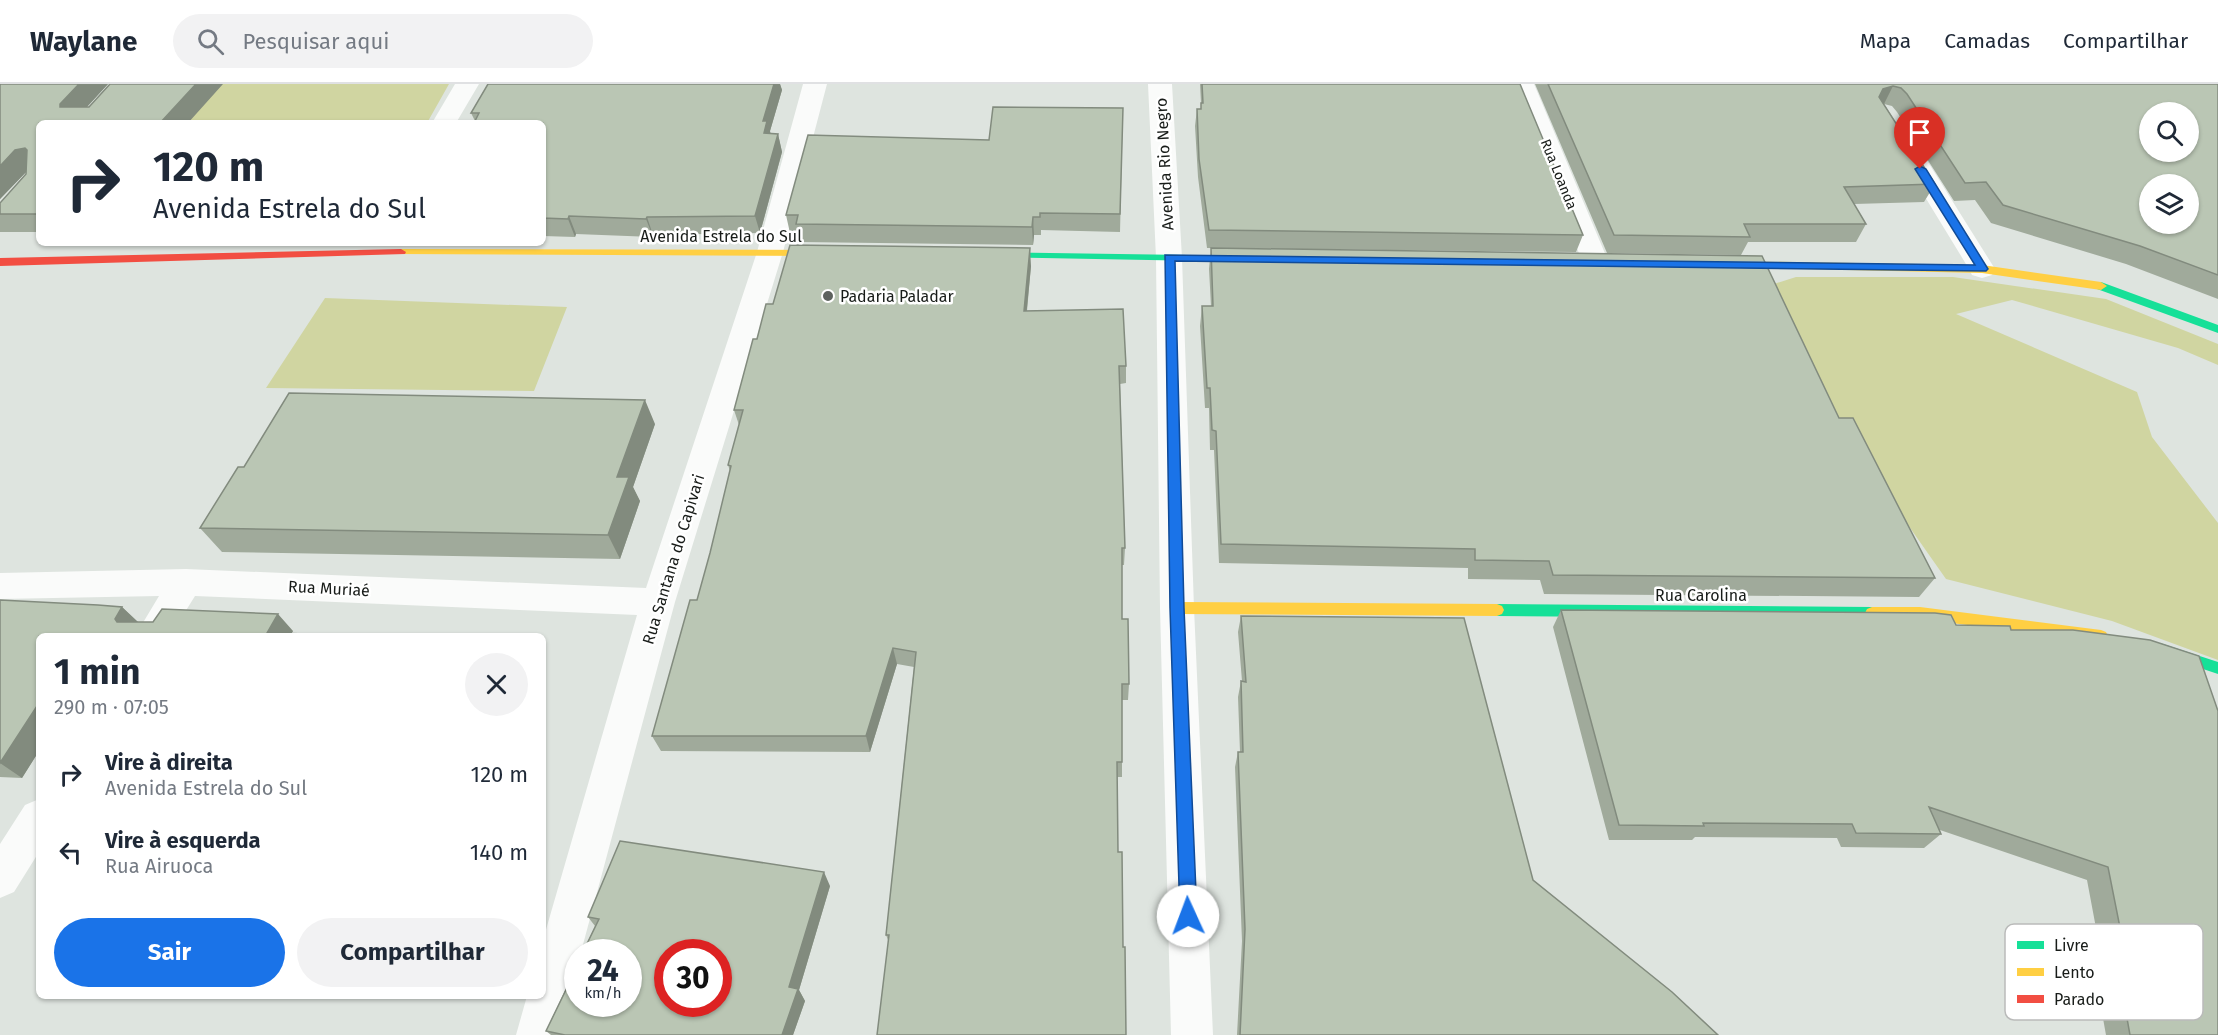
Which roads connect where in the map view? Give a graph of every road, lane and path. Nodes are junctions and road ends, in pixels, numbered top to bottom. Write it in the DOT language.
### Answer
graph roads {
  1 [pos="467,84"];
  2 [pos="814,84"];
  3 [pos="1160,84"];
  4 [pos="1522,84"];
  5 [pos="446,120"];
  6 [pos="1895,131"];
  7 [pos="371,248"];
  8 [pos="770,252"];
  9 [pos="841,253"];
  10 [pos="970,255"];
  11 [pos="1169,258"];
  12 [pos="1264,259"];
  13 [pos="0,262"];
  14 [pos="1596,263"];
  15 [pos="1701,265"];
  16 [pos="1982,269"];
  17 [pos="2218,329"];
  18 [pos="186,582"];
  19 [pos="0,586"];
  20 [pos="658,602"];
  21 [pos="1177,608"];
  22 [pos="154,633"];
  23 [pos="2120,639"];
  24 [pos="2143,644"];
  25 [pos="2218,668"];
  26 [pos="36,822"];
  27 [pos="0,879"];
  28 [pos="537,1035"];
  29 [pos="1192,1035"];
  1 -- 5 [label="street"];
  2 -- 8 [label="street, Rua Santana do Capivari"];
  3 -- 11 [label="street, Avenida Rio Negro"];
  4 -- 14 [label="street, Rua Loanda"];
  6 -- 16 [label="street"];
  7 -- 8 [label="street, Avenida Estrela do Sul"];
  7 -- 13 [label="street, Avenida Estrela do Sul"];
  8 -- 9 [label="street, Avenida Estrela do Sul"];
  8 -- 20 [label="street, Rua Santana do Capivari"];
  10 -- 11 [label="street"];
  11 -- 12 [label="street"];
  11 -- 21 [label="street, Avenida Rio Negro"];
  15 -- 16 [label="street"];
  16 -- 17 [label="street"];
  18 -- 19 [label="street, Rua Muriaé"];
  18 -- 20 [label="street, Rua Muriaé"];
  18 -- 22 [label="street"];
  20 -- 28 [label="street, Rua Santana do Capivari"];
  21 -- 23 [label="street, Rua Carolina"];
  21 -- 29 [label="street, Avenida Rio Negro"];
  24 -- 25 [label="street"];
  26 -- 27 [label="street"];
}
